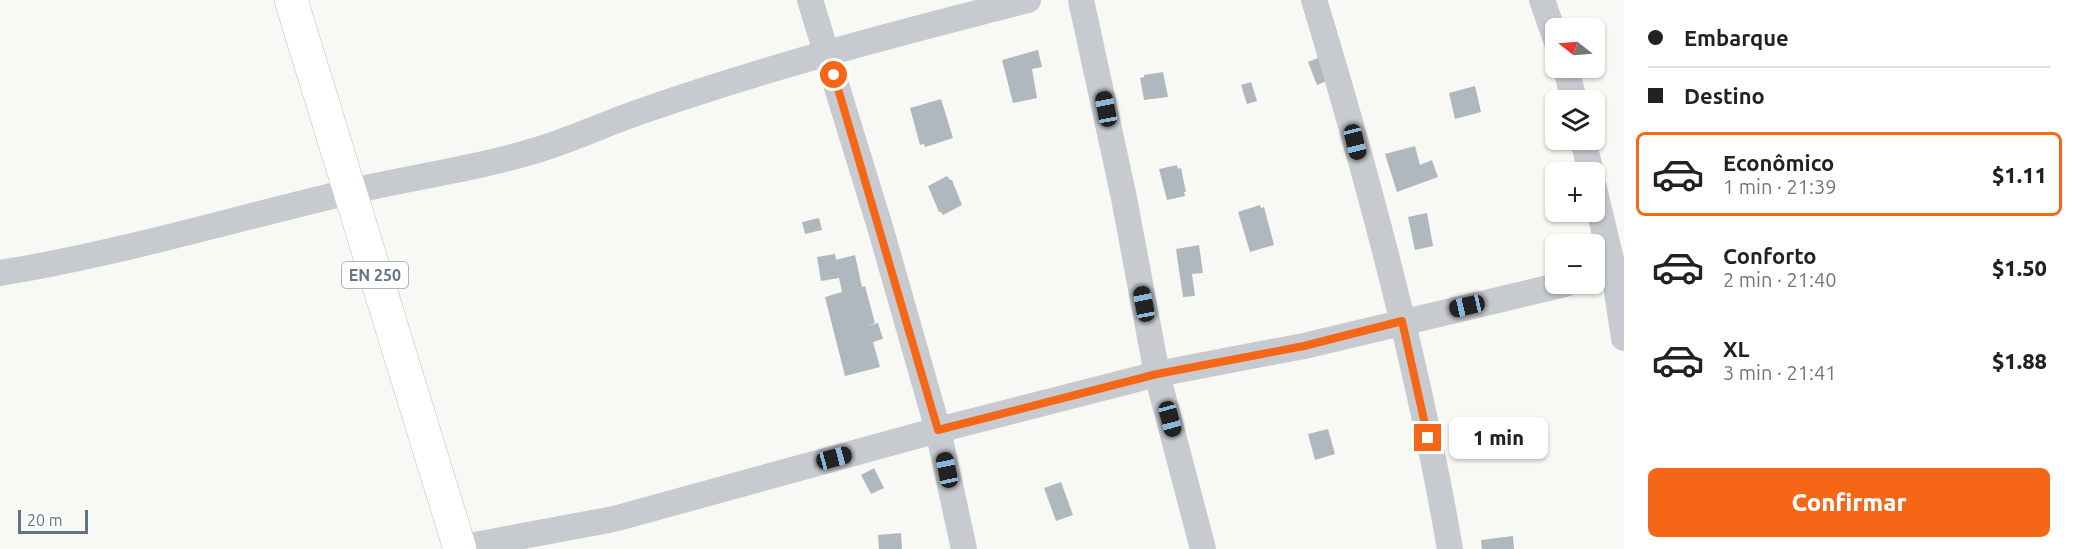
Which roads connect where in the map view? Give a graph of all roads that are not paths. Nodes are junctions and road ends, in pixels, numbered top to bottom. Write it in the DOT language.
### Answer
graph roads {
  1 [pos="291,0"];
  2 [pos="810,0"];
  3 [pos="1028,0"];
  4 [pos="1081,0"];
  5 [pos="1314,0"];
  6 [pos="1542,0"];
  7 [pos="1548,18"];
  8 [pos="828,54"];
  9 [pos="349,192"];
  10 [pos="0,273"];
  11 [pos="1605,277"];
  12 [pos="1545,289"];
  13 [pos="1402,321"];
  14 [pos="1624,338"];
  15 [pos="1157,374"];
  16 [pos="938,430"];
  17 [pos="460,548"];
  18 [pos="964,549"];
  19 [pos="1203,549"];
  20 [pos="1450,549"];
  1 -- 9 [label="main road, EN 250"];
  2 -- 8 [label="street"];
  3 -- 8 [label="street"];
  4 -- 15 [label="street"];
  5 -- 13 [label="street"];
  6 -- 7 [label="street"];
  8 -- 9 [label="street"];
  8 -- 16 [label="street"];
  9 -- 10 [label="street"];
  9 -- 17 [label="main road, EN 250"];
  11 -- 14 [label="street"];
  12 -- 13 [label="street"];
  13 -- 15 [label="street"];
  13 -- 20 [label="street"];
  15 -- 16 [label="street"];
  15 -- 19 [label="street"];
  16 -- 17 [label="street"];
  16 -- 18 [label="street"];
}
